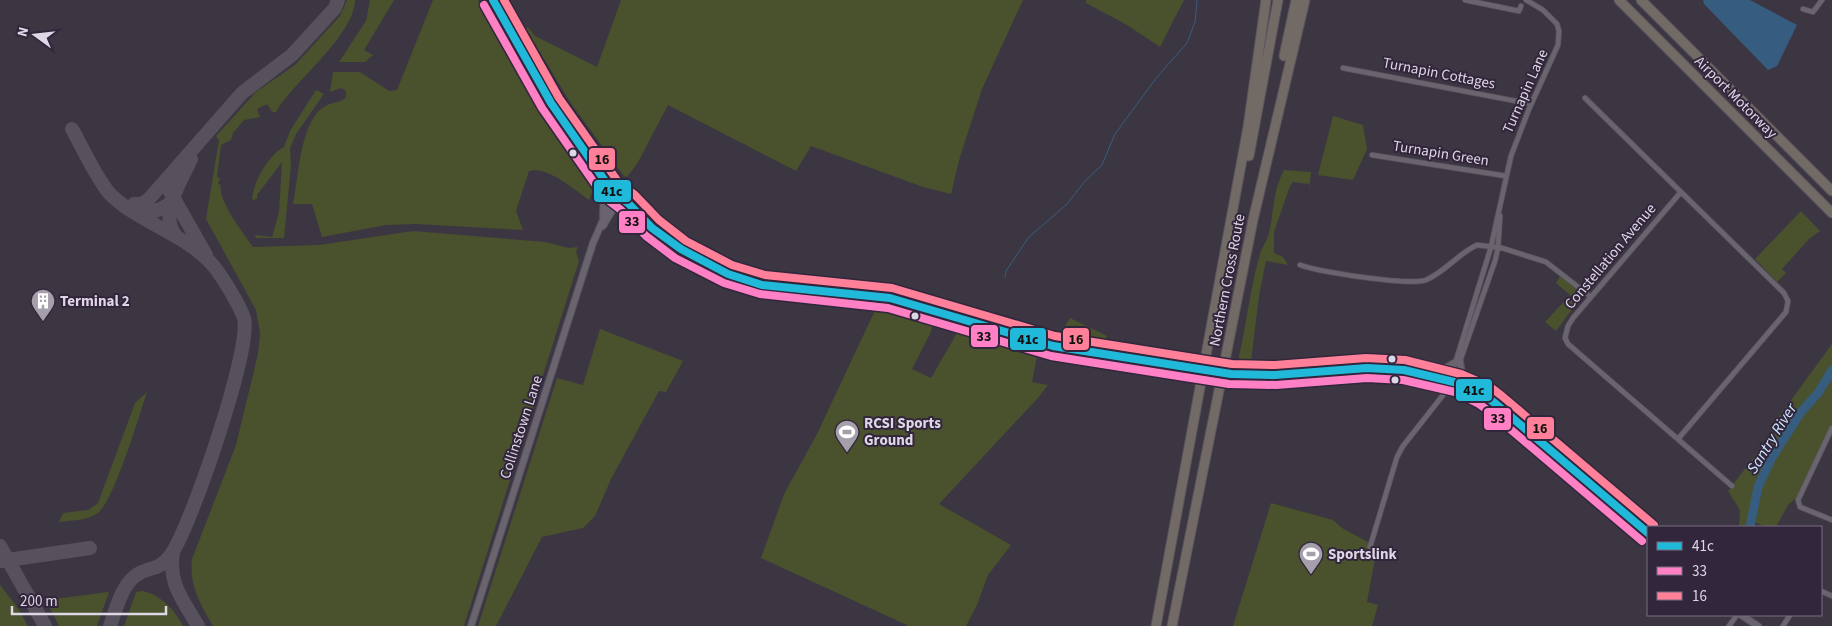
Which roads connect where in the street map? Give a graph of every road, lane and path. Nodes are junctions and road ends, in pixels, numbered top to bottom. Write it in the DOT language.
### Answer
graph roads {
  1 [pos="493,0"];
  2 [pos="502,0"];
  3 [pos="1266,0"];
  4 [pos="1278,0"];
  5 [pos="1295,0"];
  6 [pos="1305,0"];
  7 [pos="1466,0"];
  8 [pos="1500,0"];
  9 [pos="1526,0"];
  10 [pos="1618,0"];
  11 [pos="1641,0"];
  12 [pos="1649,0"];
  13 [pos="1822,0"];
  14 [pos="1521,6"];
  15 [pos="1499,7"];
  16 [pos="1803,9"];
  17 [pos="1683,40"];
  18 [pos="1343,68"];
  19 [pos="1585,98"];
  20 [pos="1531,104"];
  21 [pos="1372,155"];
  22 [pos="598,171"];
  23 [pos="1506,176"];
  24 [pos="1832,191"];
  25 [pos="1681,192"];
  26 [pos="621,195"];
  27 [pos="1500,205"];
  28 [pos="1832,213"];
  29 [pos="602,219"];
  30 [pos="1253,220"];
  31 [pos="596,236"];
  32 [pos="1490,247"];
  33 [pos="1498,248"];
  34 [pos="1300,265"];
  35 [pos="1591,297"];
  36 [pos="1206,362"];
  37 [pos="1457,362"];
  38 [pos="1197,369"];
  39 [pos="1231,374"];
  40 [pos="1432,376"];
  41 [pos="1450,381"];
  42 [pos="1464,386"];
  43 [pos="1832,428"];
  44 [pos="1678,439"];
  45 [pos="1732,486"];
  46 [pos="1832,520"];
  47 [pos="1647,532"];
  48 [pos="1370,547"];
  49 [pos="1738,616"];
  50 [pos="1741,616"];
  51 [pos="471,626"];
  52 [pos="1156,626"];
  53 [pos="1172,626"];
  54 [pos="1729,626"];
  55 [pos="1758,626"];
  1 -- 22 [label="main road"];
  2 -- 26 [label="main road"];
  3 -- 36 [label="highway"];
  4 -- 36 [label="highway"];
  5 -- 30 [label="highway"];
  6 -- 30 [label="highway, Northern Cross Route"];
  7 -- 15 [label="street"];
  8 -- 15 [label="street"];
  9 -- 20 [label="street, Turnapin Lane"];
  10 -- 28 [label="highway, Airport Motorway"];
  11 -- 17 [label="highway, Airport Motorway"];
  12 -- 17 [label="highway"];
  13 -- 16 [label="street"];
  14 -- 15 [label="street"];
  17 -- 24 [label="highway, Airport Motorway"];
  18 -- 20 [label="street, Turnapin Cottages"];
  19 -- 25 [label="street"];
  20 -- 23 [label="street, Turnapin Lane"];
  21 -- 23 [label="street, Turnapin Green"];
  22 -- 26 [label="main road"];
  22 -- 29 [label="main road"];
  23 -- 27 [label="street, Turnapin Lane"];
  25 -- 35 [label="street, Constellation Avenue"];
  25 -- 44 [label="street"];
  26 -- 29 [label="main road, Collinstown Lane"];
  26 -- 31 [label="main road, Collinstown Lane"];
  26 -- 38 [label="main road"];
  27 -- 32 [label="street, Turnapin Lane"];
  27 -- 33 [label="street, Turnapin Lane"];
  29 -- 31 [label="main road, Collinstown Lane"];
  30 -- 53 [label="highway, Northern Cross Route"];
  31 -- 51 [label="main road, Collinstown Lane"];
  32 -- 33 [label="street"];
  32 -- 34 [label="street"];
  32 -- 37 [label="street, Turnapin Lane"];
  33 -- 35 [label="street"];
  33 -- 37 [label="street, Turnapin Lane"];
  35 -- 44 [label="street, Constellation Avenue"];
  36 -- 52 [label="highway, Northern Cross Route"];
  37 -- 40 [label="main road"];
  37 -- 41 [label="street, Turnapin Lane"];
  37 -- 42 [label="main road"];
  39 -- 40 [label="main road"];
  40 -- 41 [label="main road"];
  41 -- 42 [label="main road"];
  41 -- 48 [label="street, Turnapin Lane"];
  42 -- 47 [label="main road"];
  43 -- 46 [label="street"];
  44 -- 45 [label="street, Constellation Avenue"];
  49 -- 54 [label="street"];
  50 -- 55 [label="main road"];
}
